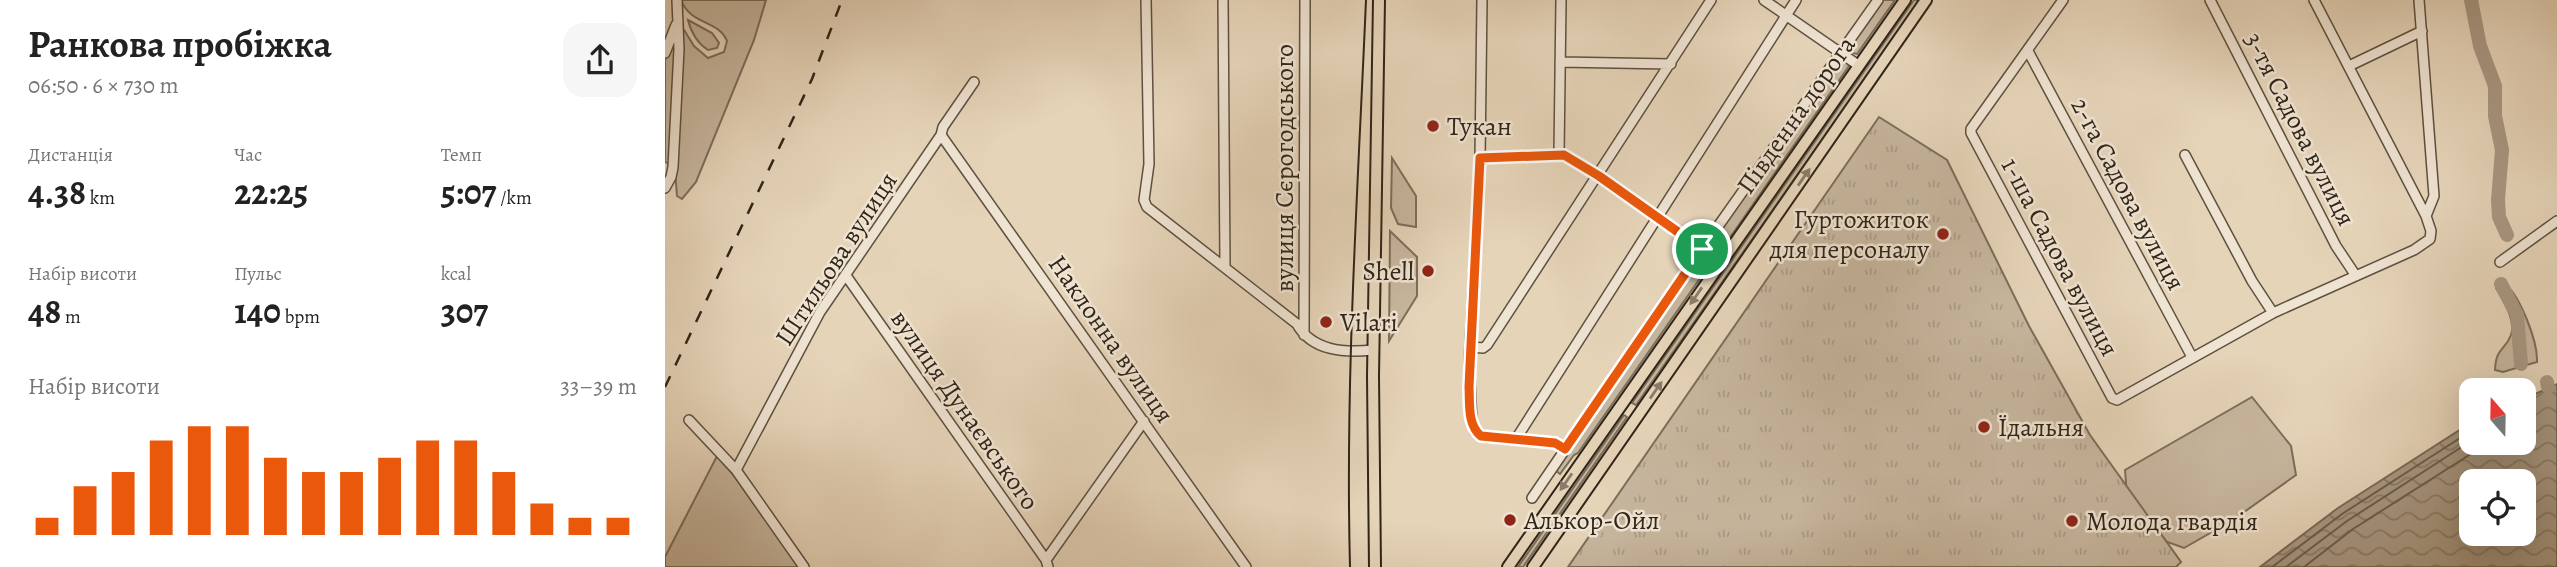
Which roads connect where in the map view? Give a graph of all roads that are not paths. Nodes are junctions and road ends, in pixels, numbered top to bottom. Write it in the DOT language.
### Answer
graph roads {
  1 [pos="677,0"];
  2 [pos="1146,0"];
  3 [pos="1223,0"];
  4 [pos="1305,0"];
  5 [pos="1378,0"];
  6 [pos="1482,0"];
  7 [pos="1561,0"];
  8 [pos="1711,0"];
  9 [pos="1764,0"];
  10 [pos="1796,0"];
  11 [pos="1878,0"];
  12 [pos="1905,0"];
  13 [pos="1926,0"];
  14 [pos="2063,0"];
  15 [pos="2210,0"];
  16 [pos="2313,0"];
  17 [pos="2419,0"];
  18 [pos="1787,15"];
  19 [pos="677,20"];
  20 [pos="2422,31"];
  21 [pos="2028,51"];
  22 [pos="665,53"];
  23 [pos="1842,53"];
  24 [pos="1560,62"];
  25 [pos="1671,64"];
  26 [pos="1858,65"];
  27 [pos="2349,66"];
  28 [pos="974,82"];
  29 [pos="941,135"];
  30 [pos="1559,154"];
  31 [pos="2185,155"];
  32 [pos="1480,158"];
  33 [pos="1599,176"];
  34 [pos="665,188"];
  35 [pos="1658,216"];
  36 [pos="2426,216"];
  37 [pos="2557,221"];
  38 [pos="1702,249"];
  39 [pos="1721,262"];
  40 [pos="2500,262"];
  41 [pos="1225,267"];
  42 [pos="2356,276"];
  43 [pos="847,277"];
  44 [pos="2273,313"];
  45 [pos="1304,337"];
  46 [pos="1471,347"];
  47 [pos="1373,350"];
  48 [pos="2192,357"];
  49 [pos="1619,405"];
  50 [pos="1636,418"];
  51 [pos="689,420"];
  52 [pos="1144,421"];
  53 [pos="1515,439"];
  54 [pos="1565,449"];
  55 [pos="736,470"];
  56 [pos="1532,498"];
  57 [pos="1047,564"];
  58 [pos="804,567"];
  59 [pos="1246,567"];
  60 [pos="1375,567"];
  61 [pos="1508,567"];
  62 [pos="1533,567"];
  1 -- 19 [label="street"];
  2 -- 41 [label="street"];
  3 -- 41 [label="street"];
  4 -- 45 [label="street, вулиця Сєрогодського"];
  5 -- 47 [label="main road"];
  6 -- 32 [label="street"];
  7 -- 24 [label="street"];
  8 -- 25 [label="street"];
  9 -- 18 [label="street"];
  10 -- 18 [label="street"];
  11 -- 23 [label="street"];
  12 -- 26 [label="main road, Південна дорога"];
  50 -- 13 [label="main road, Південна дорога, one-way"];
  14 -- 21 [label="street"];
  15 -- 42 [label="street, 3-тя Садова вулиця"];
  16 -- 27 [label="street"];
  17 -- 20 [label="street"];
  18 -- 23 [label="street"];
  18 -- 35 [label="street"];
  19 -- 22 [label="street"];
  19 -- 34 [label="street"];
  20 -- 27 [label="street"];
  20 -- 36 [label="street"];
  21 -- 48 [label="street, 2-га Садова вулиця"];
  21 -- 48 [label="street, 1-ша Садова вулиця"];
  23 -- 26 [label="street"];
  23 -- 38 [label="street"];
  24 -- 25 [label="street"];
  24 -- 30 [label="street"];
  25 -- 33 [label="street"];
  26 -- 39 [label="main road, Південна дорога"];
  27 -- 36 [label="street"];
  28 -- 29 [label="street, Штильова вулиця"];
  29 -- 43 [label="street, Штильова вулиця"];
  29 -- 52 [label="street, Наклонна вулиця"];
  30 -- 32 [label="street"];
  30 -- 33 [label="street"];
  31 -- 44 [label="street"];
  32 -- 46 [label="street"];
  33 -- 35 [label="street"];
  33 -- 46 [label="street"];
  35 -- 38 [label="street"];
  35 -- 53 [label="street"];
  36 -- 42 [label="street"];
  37 -- 40 [label="street"];
  38 -- 39 [label="street"];
  38 -- 54 [label="street"];
  39 -- 49 [label="main road, Південна дорога, one-way"];
  41 -- 45 [label="street"];
  42 -- 44 [label="street"];
  43 -- 55 [label="street, Штильова вулиця"];
  43 -- 57 [label="street, вулиця Дунаєвського"];
  44 -- 48 [label="street"];
  45 -- 47 [label="street"];
  46 -- 53 [label="street"];
  47 -- 60 [label="main road"];
  49 -- 50 [label="main road"];
  49 -- 61 [label="main road, Південна дорога, one-way"];
  50 -- 62 [label="main road, Південна дорога"];
  51 -- 55 [label="street"];
  52 -- 57 [label="street"];
  52 -- 59 [label="street, Наклонна вулиця"];
  53 -- 54 [label="street"];
  54 -- 56 [label="street"];
  55 -- 58 [label="street"];
}
